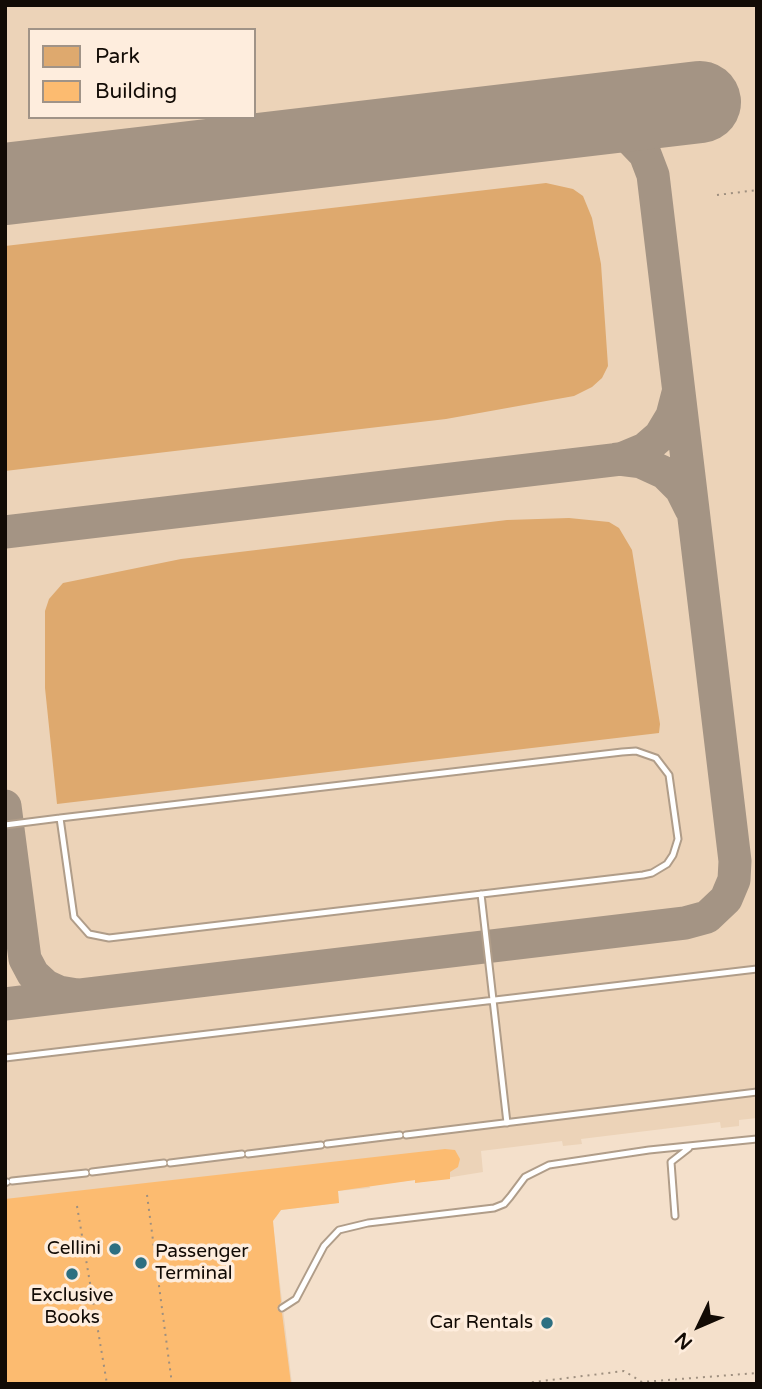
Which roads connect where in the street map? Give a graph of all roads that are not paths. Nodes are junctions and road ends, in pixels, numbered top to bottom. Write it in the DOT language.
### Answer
graph roads {
  1 [pos="60,818"];
  2 [pos="5,825"];
  3 [pos="481,894"];
  4 [pos="757,969"];
  5 [pos="492,999"];
  6 [pos="5,1058"];
  7 [pos="757,1093"];
  8 [pos="507,1123"];
  9 [pos="757,1139"];
  10 [pos="691,1146"];
  11 [pos="8,1182"];
  12 [pos="675,1216"];
  13 [pos="282,1308"];
  1 -- 2 [label="lane"];
  1 -- 3 [label="lane"];
  1 -- 3 [label="lane"];
  3 -- 5 [label="lane"];
  4 -- 5 [label="lane"];
  5 -- 6 [label="lane"];
  5 -- 8 [label="lane"];
  7 -- 8 [label="lane"];
  8 -- 11 [label="lane"];
  9 -- 10 [label="lane"];
  10 -- 12 [label="lane"];
  10 -- 13 [label="lane"];
}
